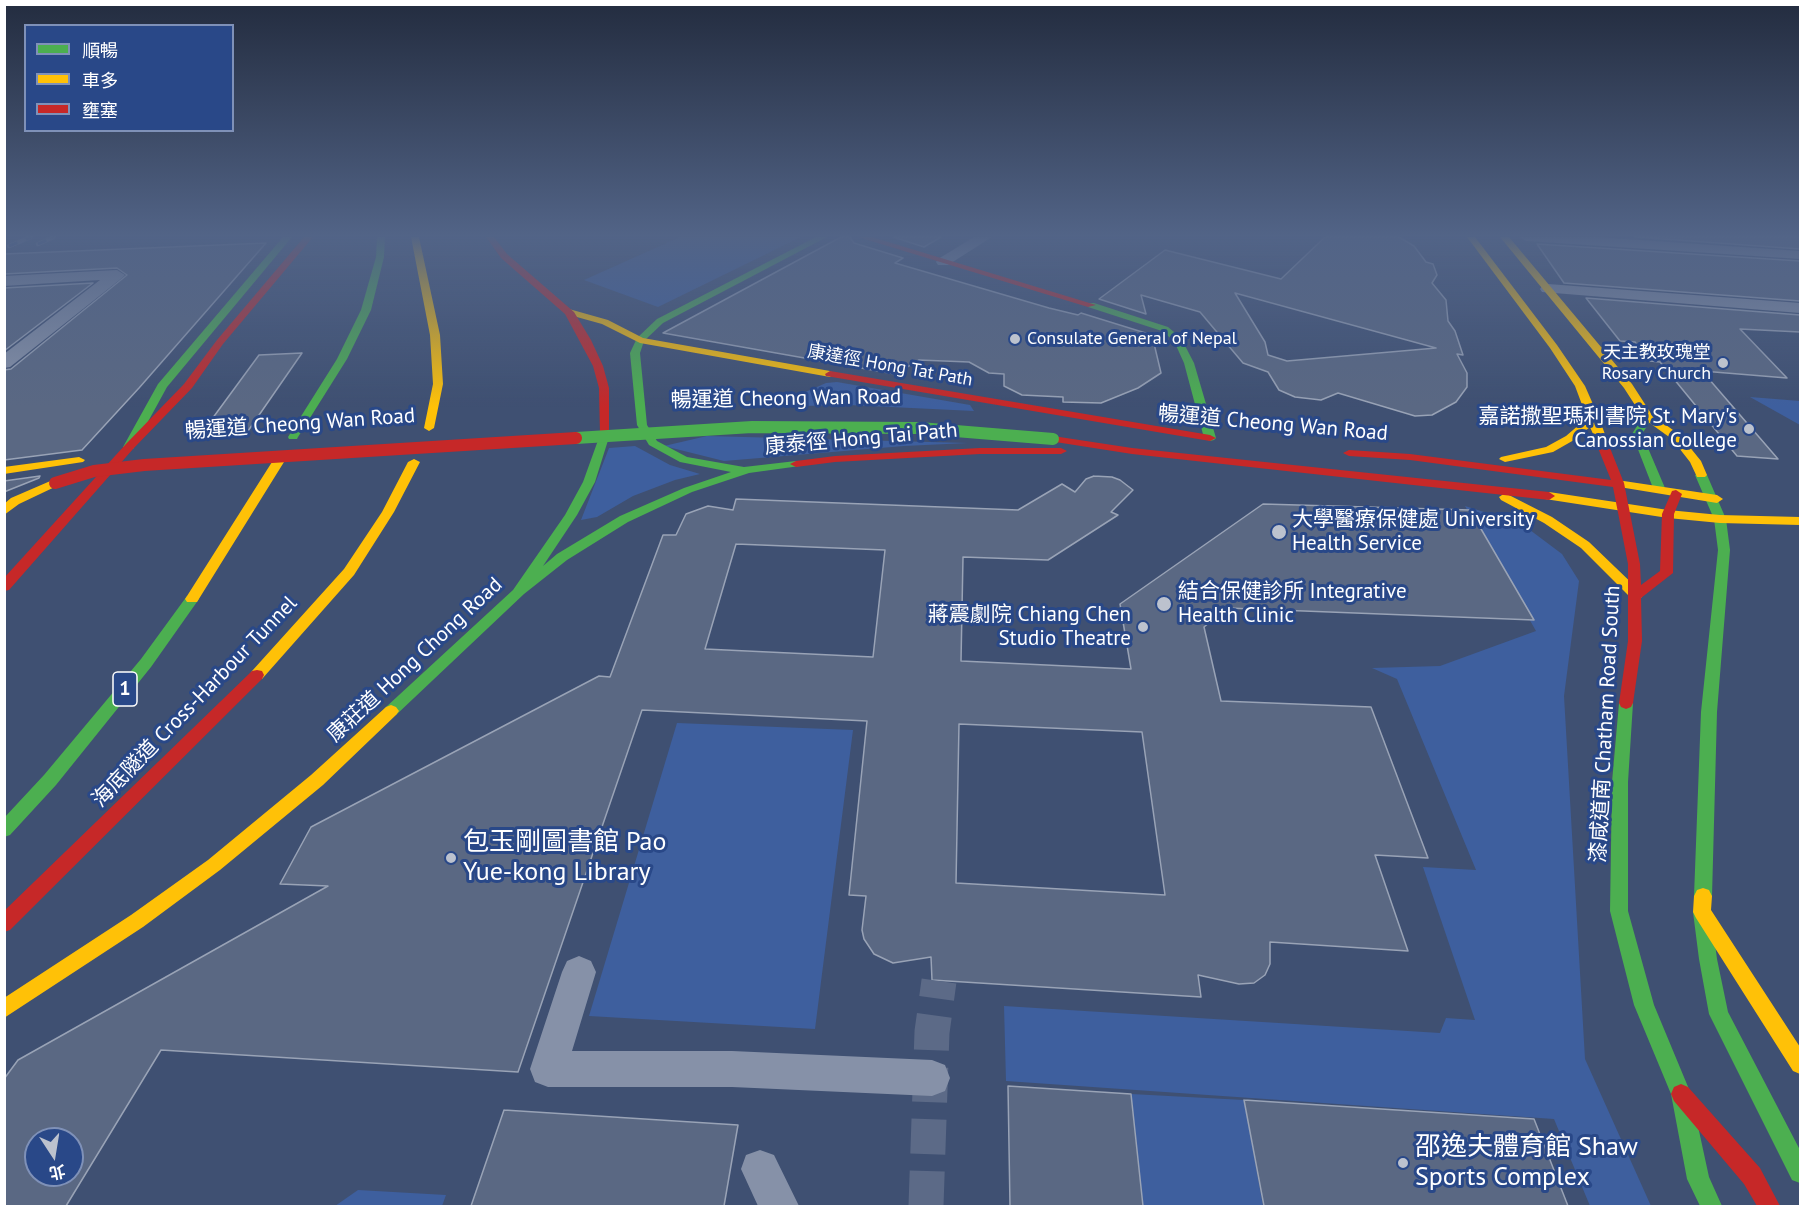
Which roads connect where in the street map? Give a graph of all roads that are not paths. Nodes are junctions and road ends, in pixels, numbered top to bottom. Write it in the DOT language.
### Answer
graph roads {
  1 [pos="94,294"];
  2 [pos="240,294"];
  3 [pos="262,294"];
  4 [pos="370,294"];
  5 [pos="427,294"];
  6 [pos="548,294"];
  7 [pos="713,294"];
  8 [pos="1051,294"];
  9 [pos="1514,294"];
  10 [pos="1552,294"];
  11 [pos="1608,294"];
  12 [pos="1800,308"];
  13 [pos="569,312"];
  14 [pos="640,340"];
  15 [pos="4,363"];
  16 [pos="1648,417"];
  17 [pos="1594,418"];
  18 [pos="429,428"];
  19 [pos="293,437"];
  20 [pos="1216,438"];
  21 [pos="129,447"];
  22 [pos="1132,451"];
  23 [pos="1340,452"];
  24 [pos="278,462"];
  25 [pos="414,462"];
  26 [pos="1469,464"];
  27 [pos="747,470"];
  28 [pos="4,471"];
  29 [pos="1618,483"];
  30 [pos="1659,488"];
  31 [pos="1496,492"];
  32 [pos="1677,492"];
  33 [pos="1710,498"];
  34 [pos="1733,500"];
  35 [pos="10,506"];
  36 [pos="1624,506"];
  37 [pos="1668,514"];
  38 [pos="1720,519"];
  39 [pos="1800,520"];
  40 [pos="4,587"];
  41 [pos="518,594"];
  42 [pos="1636,595"];
  43 [pos="4,830"];
  44 [pos="1702,912"];
  45 [pos="4,924"];
  46 [pos="579,972"];
  47 [pos="4,1009"];
  48 [pos="1800,1064"];
  49 [pos="932,1078"];
  50 [pos="1681,1094"];
  51 [pos="760,1168"];
  52 [pos="1800,1172"];
  53 [pos="779,1206"];
  54 [pos="1711,1206"];
  55 [pos="1769,1206"];
  1 -- 15 [label="street"];
  2 -- 21 [label="main road"];
  3 -- 21 [label="main road"];
  4 -- 19 [label="main road"];
  5 -- 18 [label="main road"];
  6 -- 13 [label="main road, 康莊道 Hong Chong Road"];
  7 -- 14 [label="main road"];
  8 -- 20 [label="main road"];
  9 -- 17 [label="main road, 漆咸道南 Chatham Road South"];
  10 -- 16 [label="main road"];
  11 -- 12 [label="street"];
  13 -- 14 [label="main road, 康達徑 Hong Tat Path"];
  13 -- 41 [label="main road, 康莊道 Hong Chong Road"];
  14 -- 20 [label="main road, 康達徑 Hong Tat Path"];
  14 -- 27 [label="main road"];
  16 -- 30 [label="main road"];
  16 -- 33 [label="main road"];
  17 -- 26 [label="main road"];
  17 -- 29 [label="main road, 漆咸道南 Chatham Road South"];
  20 -- 28 [label="main road, 暢運道 Cheong Wan Road"];
  21 -- 40 [label="main road"];
  22 -- 27 [label="main road, 康泰徑 Hong Tai Path"];
  22 -- 31 [label="main road, 暢運道 Cheong Wan Road"];
  22 -- 35 [label="main road, 暢運道 Cheong Wan Road, bridge"];
  23 -- 26 [label="main road, 暢運道 Cheong Wan Road"];
  24 -- 43 [label="main road, 1"];
  25 -- 45 [label="main road, 海底隧道 Cross-Harbour Tunnel"];
  26 -- 29 [label="main road, 暢運道 Cheong Wan Road"];
  27 -- 41 [label="main road, 康泰徑 Hong Tai Path"];
  28 -- 35 [label="main road, 暢運道 Cheong Wan Road"];
  29 -- 30 [label="main road, 暢運道 Cheong Wan Road"];
  29 -- 36 [label="main road, 漆咸道南 Chatham Road South"];
  30 -- 32 [label="main road, 暢運道 Cheong Wan Road"];
  30 -- 36 [label="main road"];
  31 -- 36 [label="main road, 暢運道 Cheong Wan Road"];
  31 -- 42 [label="main road"];
  32 -- 33 [label="main road, 暢運道 Cheong Wan Road"];
  32 -- 37 [label="main road"];
  33 -- 34 [label="main road, 暢運道 Cheong Wan Road"];
  33 -- 38 [label="main road"];
  36 -- 37 [label="main road, 暢運道 Cheong Wan Road"];
  36 -- 42 [label="main road, 漆咸道南 Chatham Road South"];
  37 -- 38 [label="main road, 暢運道 Cheong Wan Road"];
  37 -- 42 [label="main road"];
  38 -- 39 [label="main road, 暢運道 Cheong Wan Road"];
  38 -- 44 [label="main road"];
  41 -- 47 [label="main road, 康莊道 Hong Chong Road"];
  42 -- 50 [label="main road, 漆咸道南 Chatham Road South"];
  44 -- 48 [label="main road"];
  44 -- 52 [label="main road"];
  46 -- 49 [label="street"];
  50 -- 54 [label="main road, 漆咸道南 Chatham Road South"];
  50 -- 55 [label="main road"];
  51 -- 53 [label="street"];
}
